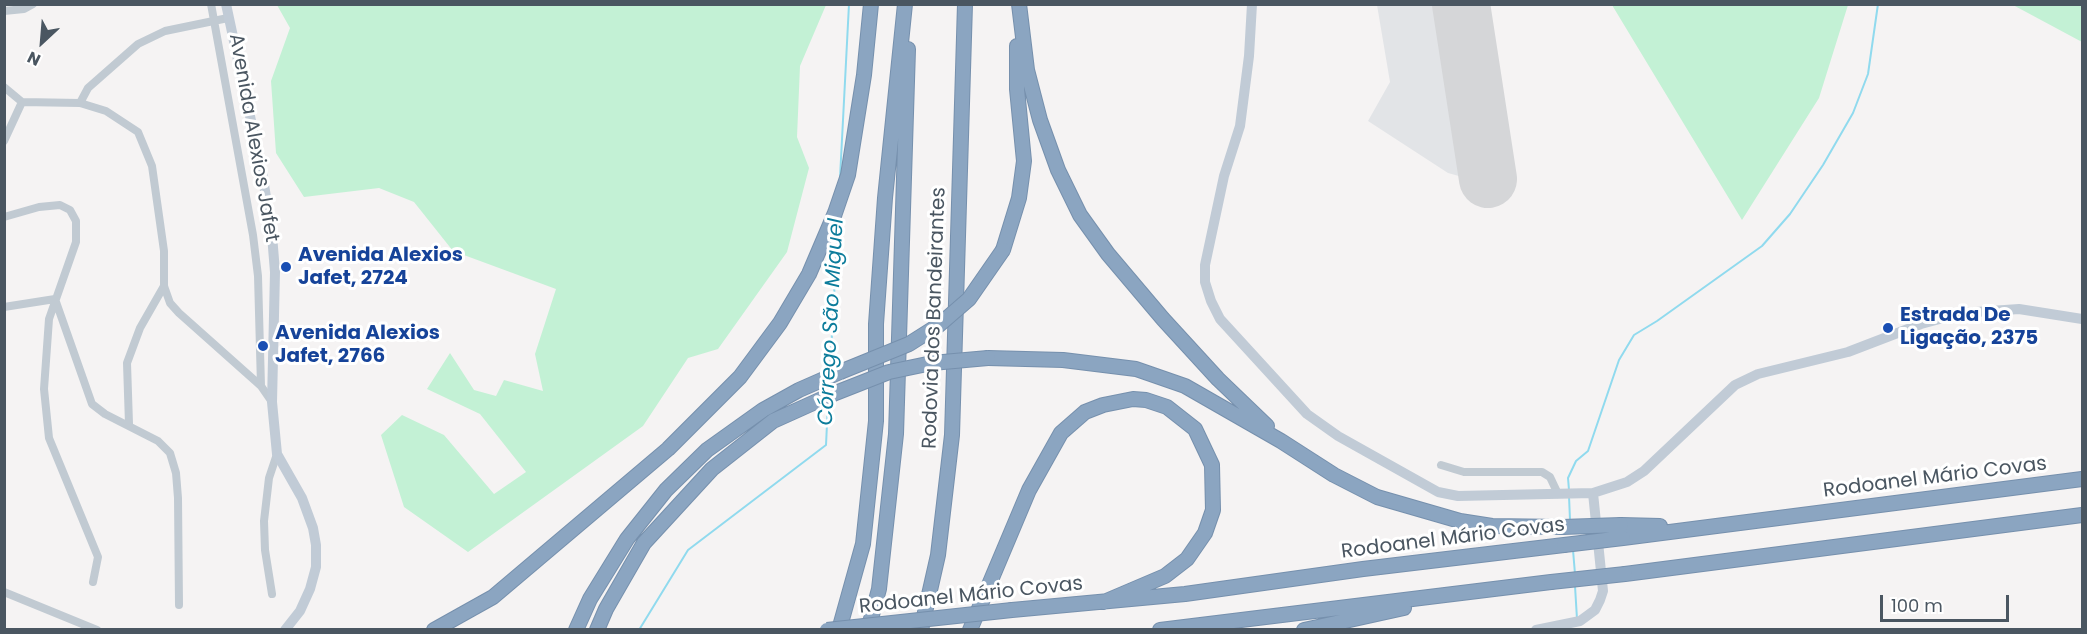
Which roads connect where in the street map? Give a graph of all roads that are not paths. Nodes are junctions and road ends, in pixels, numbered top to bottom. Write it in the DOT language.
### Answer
graph roads {
  1 [pos="33,4"];
  2 [pos="211,4"];
  3 [pos="226,4"];
  4 [pos="871,4"];
  5 [pos="907,4"];
  6 [pos="965,4"];
  7 [pos="1019,4"];
  8 [pos="1252,4"];
  9 [pos="4,11"];
  10 [pos="228,18"];
  11 [pos="213,22"];
  12 [pos="1021,27"];
  13 [pos="4,87"];
  14 [pos="22,102"];
  15 [pos="80,103"];
  16 [pos="4,141"];
  17 [pos="4,217"];
  18 [pos="164,286"];
  19 [pos="54,299"];
  20 [pos="4,307"];
  21 [pos="2082,319"];
  22 [pos="261,386"];
  23 [pos="272,402"];
  24 [pos="129,424"];
  25 [pos="1281,441"];
  26 [pos="277,454"];
  27 [pos="1441,465"];
  28 [pos="2082,478"];
  29 [pos="1593,493"];
  30 [pos="1558,494"];
  31 [pos="2082,515"];
  32 [pos="1622,532"];
  33 [pos="93,582"];
  34 [pos="1546,583"];
  35 [pos="4,592"];
  36 [pos="272,594"];
  37 [pos="1104,602"];
  38 [pos="179,605"];
  39 [pos="97,630"];
  40 [pos="285,630"];
  41 [pos="434,630"];
  42 [pos="576,630"];
  43 [pos="597,630"];
  44 [pos="827,630"];
  45 [pos="838,630"];
  46 [pos="868,630"];
  47 [pos="921,630"];
  48 [pos="970,630"];
  49 [pos="1160,630"];
  50 [pos="1304,630"];
  51 [pos="1536,630"];
  1 -- 9 [label="street"];
  2 -- 11 [label="street, Avenida Alexios Jafet"];
  3 -- 10 [label="main road, Avenida Alexios Jafet"];
  4 -- 41 [label="highway"];
  5 -- 45 [label="highway"];
  5 -- 46 [label="highway, Rodovia dos Bandeirantes"];
  6 -- 47 [label="highway, Rodovia dos Bandeirantes"];
  7 -- 12 [label="highway"];
  8 -- 30 [label="main road"];
  10 -- 11 [label="street, Avenida Alexios Jafet"];
  10 -- 23 [label="main road, Avenida Alexios Jafet"];
  11 -- 15 [label="street"];
  11 -- 22 [label="street, Avenida Alexios Jafet"];
  12 -- 25 [label="highway"];
  12 -- 42 [label="highway, bridge"];
  13 -- 14 [label="street"];
  14 -- 15 [label="street"];
  14 -- 16 [label="street"];
  15 -- 18 [label="street"];
  17 -- 19 [label="street"];
  18 -- 22 [label="street"];
  18 -- 24 [label="street"];
  19 -- 20 [label="street"];
  19 -- 24 [label="street"];
  19 -- 33 [label="street"];
  21 -- 29 [label="main road"];
  22 -- 23 [label="street, Avenida Alexios Jafet"];
  23 -- 26 [label="main road, Avenida Alexios Jafet"];
  24 -- 38 [label="street"];
  25 -- 32 [label="highway, bridge"];
  25 -- 43 [label="highway, bridge"];
  26 -- 36 [label="street, Avenida Alexios Jafet"];
  26 -- 40 [label="main road, Avenida Alexios Jafet"];
  27 -- 30 [label="street"];
  28 -- 32 [label="highway, Rodoanel Mário Covas"];
  29 -- 30 [label="main road"];
  29 -- 51 [label="main road"];
  31 -- 34 [label="highway, bridge"];
  32 -- 37 [label="highway, Rodoanel Mário Covas, bridge"];
  34 -- 49 [label="highway"];
  34 -- 50 [label="highway"];
  35 -- 39 [label="street"];
  37 -- 44 [label="highway, Rodoanel Mário Covas, bridge"];
  37 -- 48 [label="highway"];
}
